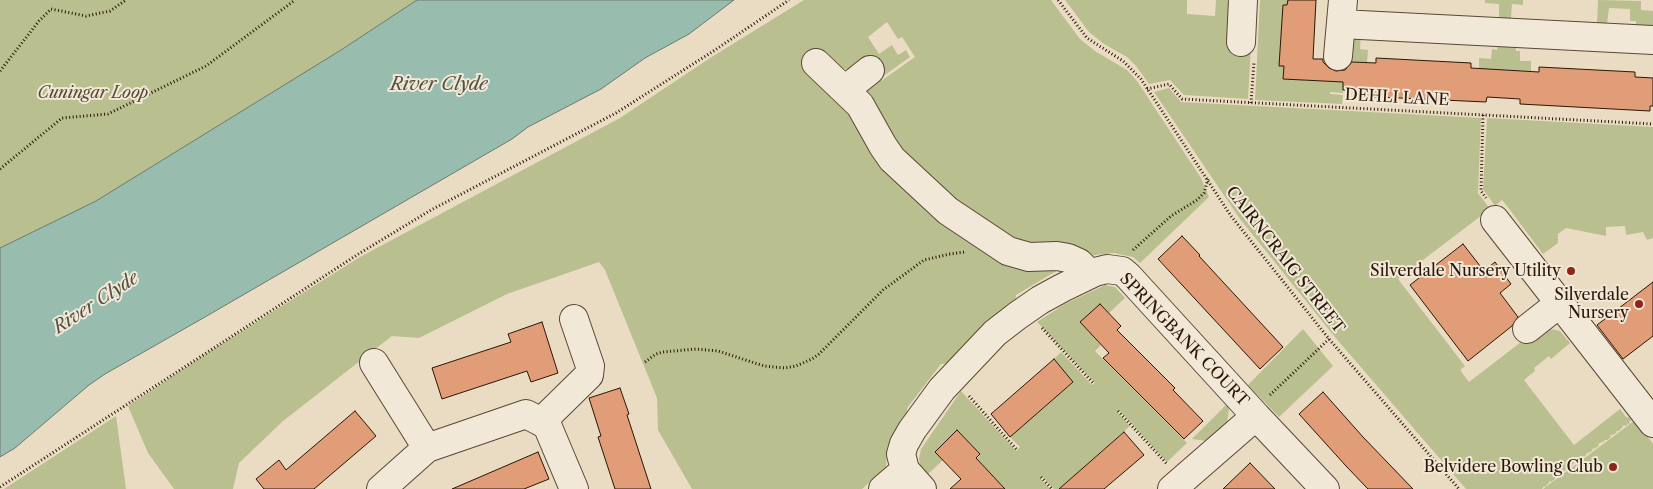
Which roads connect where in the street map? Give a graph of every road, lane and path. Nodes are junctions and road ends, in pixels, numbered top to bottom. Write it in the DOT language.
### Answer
graph roads {
  1 [pos="126,0"];
  2 [pos="295,0"];
  3 [pos="789,0"];
  4 [pos="1058,0"];
  5 [pos="1243,0"];
  6 [pos="1342,12"];
  7 [pos="1653,40"];
  8 [pos="1241,42"];
  9 [pos="1338,56"];
  10 [pos="816,64"];
  11 [pos="870,70"];
  12 [pos="0,71"];
  13 [pos="1147,89"];
  14 [pos="845,90"];
  15 [pos="1251,103"];
  16 [pos="1483,115"];
  17 [pos="1653,124"];
  18 [pos="0,169"];
  19 [pos="1208,179"];
  20 [pos="1496,220"];
  21 [pos="974,252"];
  22 [pos="1117,270"];
  23 [pos="1090,274"];
  24 [pos="1560,303"];
  25 [pos="1025,310"];
  26 [pos="574,319"];
  27 [pos="1527,329"];
  28 [pos="1330,339"];
  29 [pos="645,362"];
  30 [pos="374,363"];
  31 [pos="952,377"];
  32 [pos="1094,384"];
  33 [pos="1118,411"];
  34 [pos="1254,413"];
  35 [pos="541,422"];
  36 [pos="1653,423"];
  37 [pos="428,448"];
  38 [pos="1017,450"];
  39 [pos="1041,477"];
  40 [pos="913,479"];
  41 [pos="1177,485"];
  42 [pos="0,487"];
  43 [pos="381,489"];
  44 [pos="574,489"];
  45 [pos="884,489"];
  46 [pos="1052,489"];
  47 [pos="1325,489"];
  48 [pos="1459,489"];
  1 -- 12 [label="path"];
  2 -- 18 [label="path"];
  3 -- 42 [label="path"];
  4 -- 13 [label="path, CAIRNCRAIG STREET"];
  5 -- 8 [label="street"];
  6 -- 7 [label="street"];
  6 -- 9 [label="street"];
  8 -- 15 [label="path"];
  10 -- 14 [label="street"];
  11 -- 14 [label="street"];
  13 -- 15 [label="path, DEHLI LANE"];
  13 -- 19 [label="path, CAIRNCRAIG STREET"];
  14 -- 23 [label="street"];
  15 -- 16 [label="path, DEHLI LANE"];
  16 -- 17 [label="path, DEHLI LANE"];
  16 -- 20 [label="path"];
  19 -- 22 [label="path"];
  19 -- 28 [label="path, CAIRNCRAIG STREET"];
  20 -- 24 [label="street"];
  21 -- 29 [label="path"];
  22 -- 23 [label="street, SPRINGBANK COURT"];
  22 -- 34 [label="street, SPRINGBANK COURT"];
  23 -- 25 [label="street, SPRINGBANK COURT"];
  24 -- 27 [label="street"];
  24 -- 36 [label="street"];
  25 -- 31 [label="street, SPRINGBANK COURT"];
  25 -- 32 [label="path"];
  26 -- 35 [label="street"];
  28 -- 34 [label="path"];
  28 -- 48 [label="path, CAIRNCRAIG STREET"];
  30 -- 37 [label="street"];
  31 -- 38 [label="path"];
  31 -- 40 [label="street, SPRINGBANK COURT"];
  33 -- 41 [label="path"];
  34 -- 41 [label="street"];
  34 -- 47 [label="street, SPRINGBANK COURT"];
  35 -- 37 [label="street"];
  35 -- 44 [label="street"];
  37 -- 43 [label="street"];
  39 -- 46 [label="path"];
  40 -- 45 [label="street"];
}
